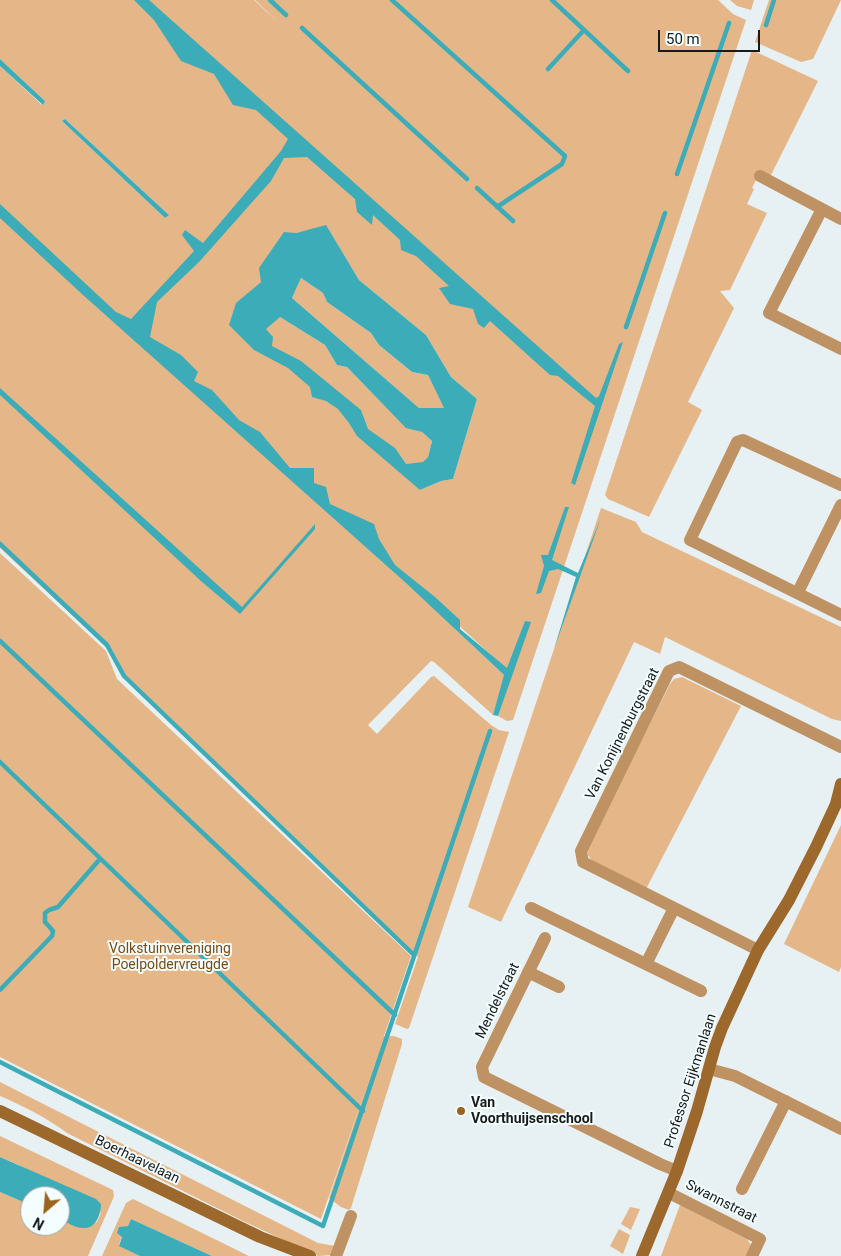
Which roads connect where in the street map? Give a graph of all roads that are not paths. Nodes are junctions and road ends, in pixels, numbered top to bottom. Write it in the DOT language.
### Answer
graph roads {
  1 [pos="760,176"];
  2 [pos="822,209"];
  3 [pos="841,219"];
  4 [pos="841,349"];
  5 [pos="841,485"];
  6 [pos="841,505"];
  7 [pos="798,592"];
  8 [pos="841,614"];
  9 [pos="841,747"];
  10 [pos="841,784"];
  11 [pos="531,908"];
  12 [pos="674,908"];
  13 [pos="545,938"];
  14 [pos="758,950"];
  15 [pos="646,964"];
  16 [pos="528,972"];
  17 [pos="559,987"];
  18 [pos="701,991"];
  19 [pos="709,1070"];
  20 [pos="786,1101"];
  21 [pos="0,1111"];
  22 [pos="841,1129"];
  23 [pos="677,1171"];
  24 [pos="742,1189"];
  25 [pos="669,1193"];
  26 [pos="351,1216"];
  27 [pos="260,1237"];
  28 [pos="286,1256"];
  29 [pos="310,1256"];
  30 [pos="336,1256"];
  31 [pos="642,1256"];
  32 [pos="752,1256"];
  1 -- 2 [label="street"];
  2 -- 3 [label="street"];
  2 -- 4 [label="street"];
  5 -- 7 [label="street"];
  6 -- 7 [label="street"];
  7 -- 8 [label="street"];
  9 -- 12 [label="street, Van Konijnenburgstraat"];
  10 -- 14 [label="street, Professor Eijkmanlaan"];
  11 -- 15 [label="street"];
  12 -- 14 [label="street, Van Konijnenburgstraat"];
  12 -- 15 [label="street"];
  13 -- 16 [label="street, Mendelstraat"];
  14 -- 19 [label="street, Professor Eijkmanlaan"];
  15 -- 18 [label="street"];
  16 -- 17 [label="street"];
  16 -- 23 [label="street, Mendelstraat"];
  19 -- 20 [label="street"];
  19 -- 23 [label="street, Professor Eijkmanlaan"];
  20 -- 22 [label="street"];
  20 -- 24 [label="street"];
  21 -- 27 [label="street, Boerhaavelaan"];
  23 -- 25 [label="street, Professor Eijkmanlaan"];
  25 -- 31 [label="street, Professor Eijkmanlaan"];
  25 -- 32 [label="street, Swannstraat"];
  26 -- 30 [label="street"];
  27 -- 28 [label="street, Boerhaavelaan"];
  27 -- 29 [label="street, Boerhaavelaan"];
}
